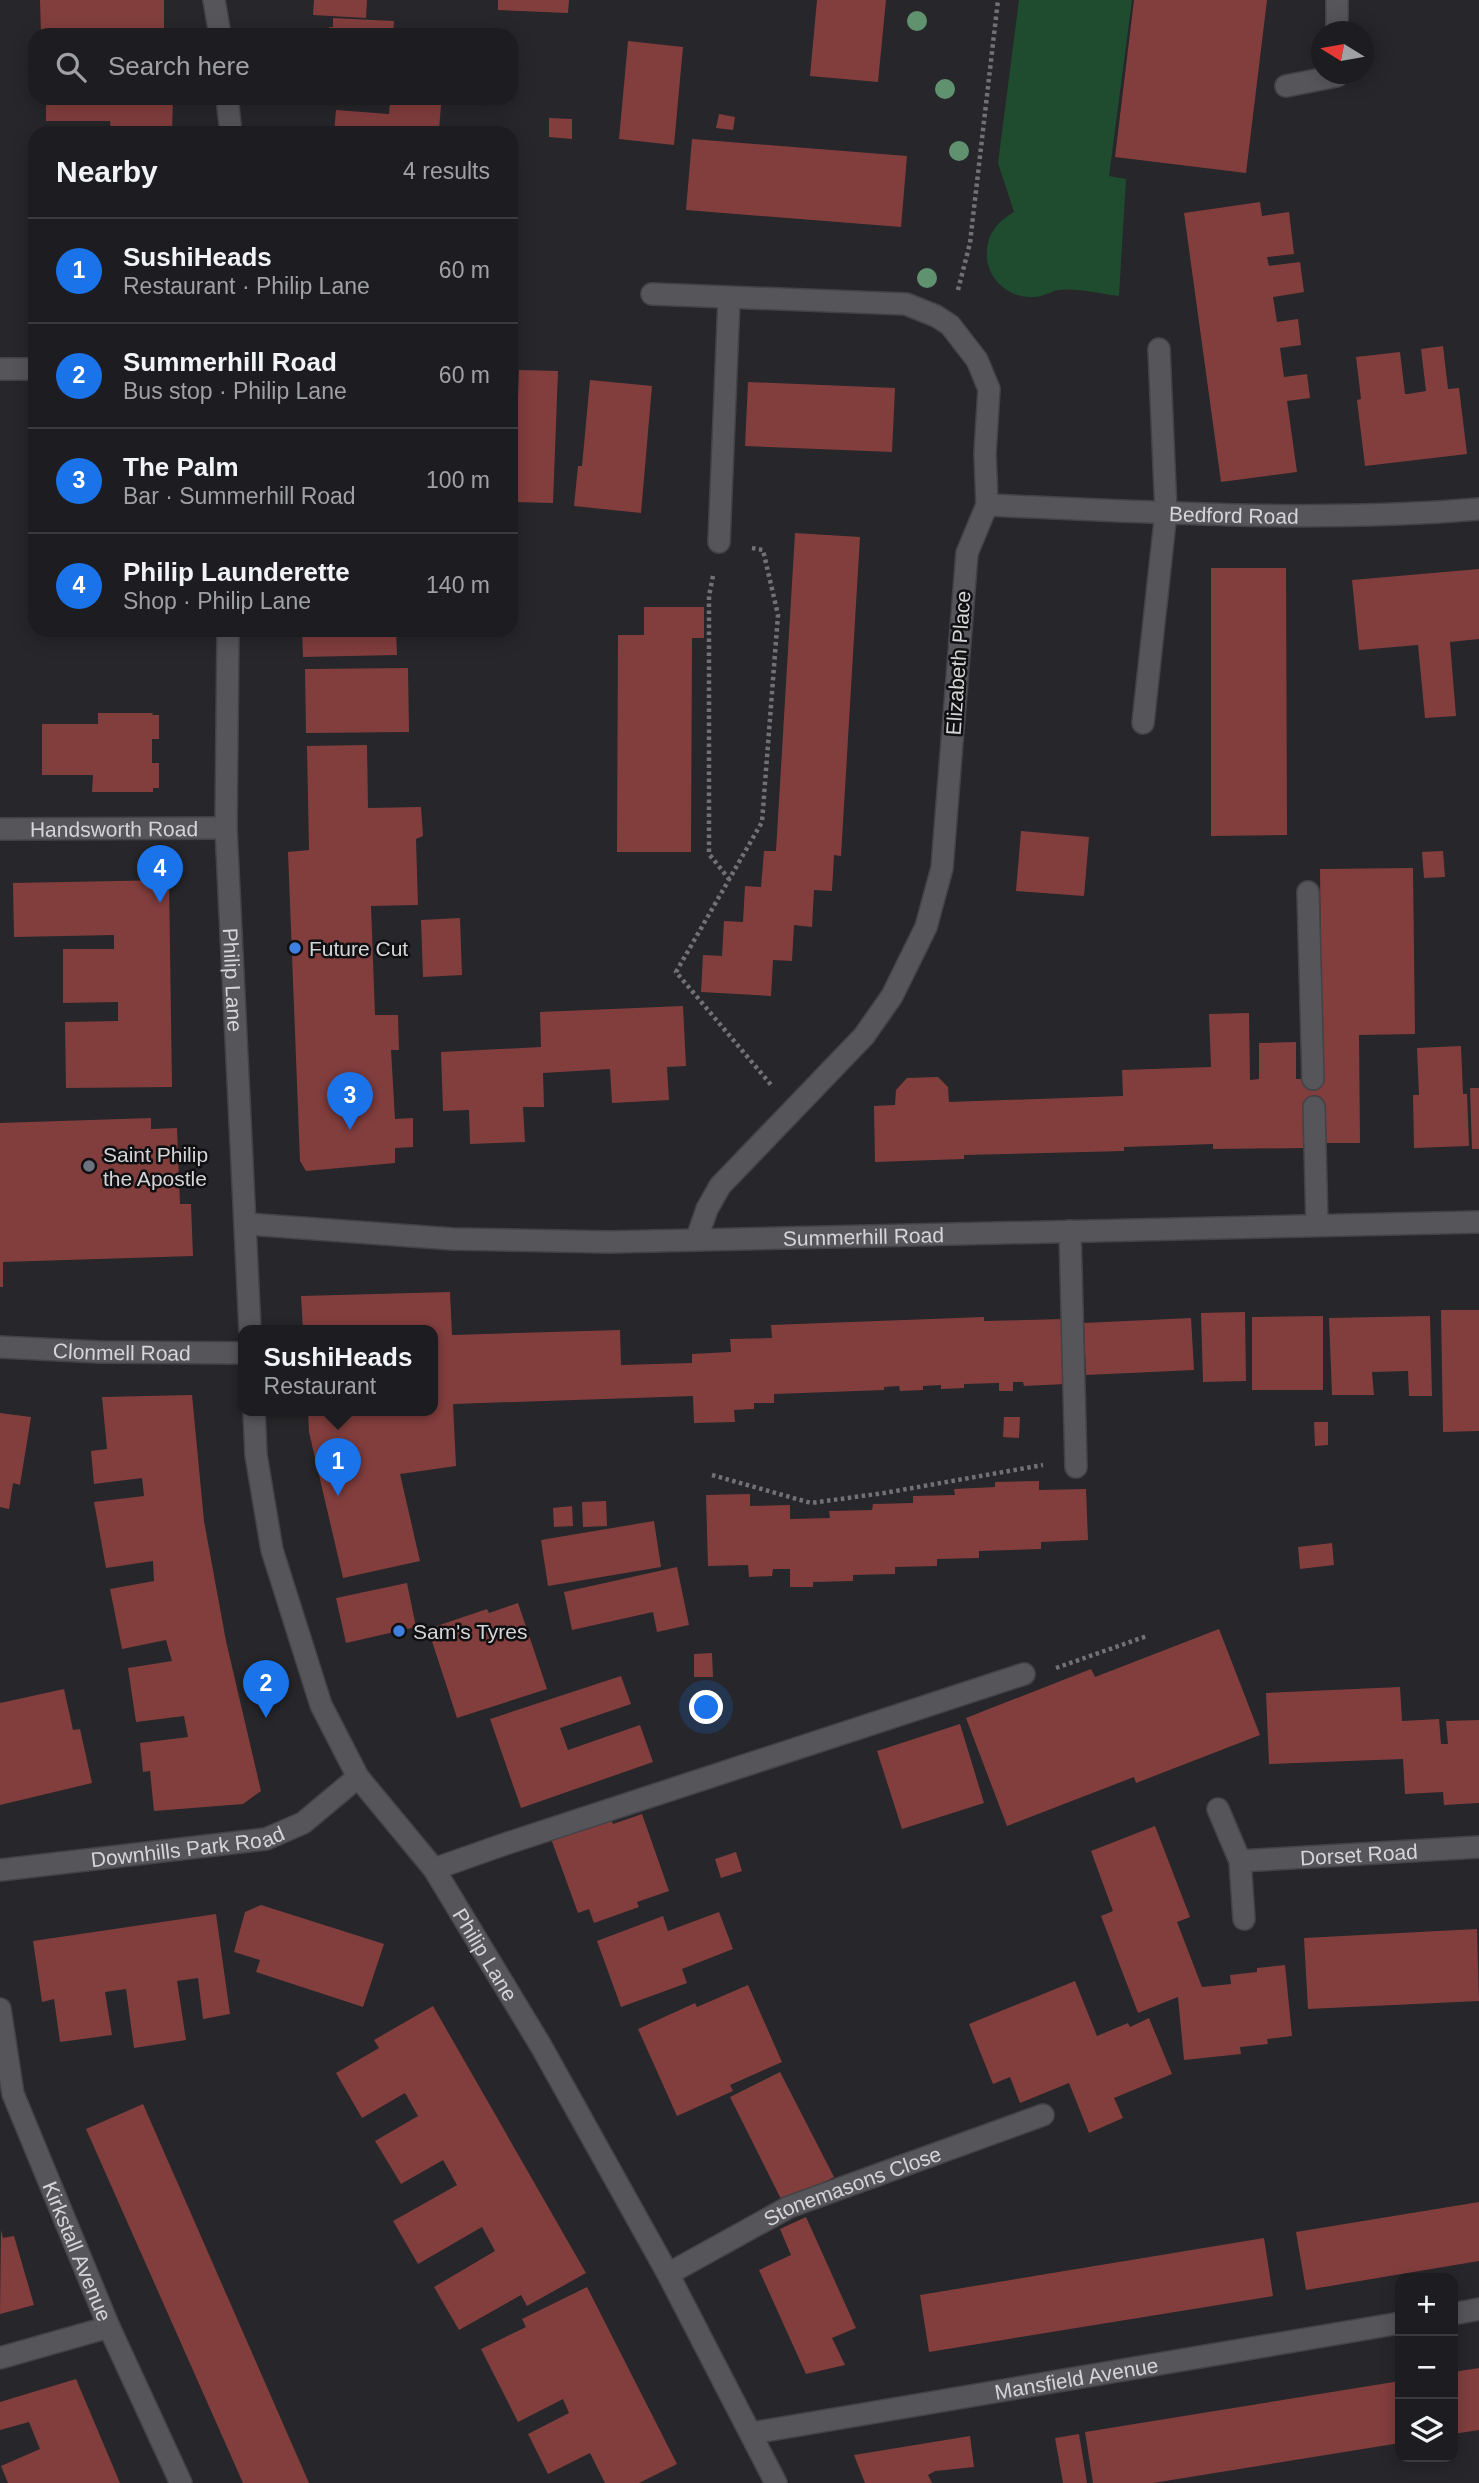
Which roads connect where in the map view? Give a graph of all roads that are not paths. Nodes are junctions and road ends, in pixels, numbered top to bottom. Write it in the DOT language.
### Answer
graph roads {
  1 [pos="214,0"];
  2 [pos="1337,0"];
  3 [pos="1337,21"];
  4 [pos="219,28"];
  5 [pos="1311,81"];
  6 [pos="1286,86"];
  7 [pos="228,105"];
  8 [pos="229,126"];
  9 [pos="652,294"];
  10 [pos="729,299"];
  11 [pos="1159,349"];
  12 [pos="0,369"];
  13 [pos="28,369"];
  14 [pos="987,505"];
  15 [pos="1479,509"];
  16 [pos="1166,512"];
  17 [pos="719,542"];
  18 [pos="229,637"];
  19 [pos="1143,723"];
  20 [pos="226,828"];
  21 [pos="0,829"];
  22 [pos="1308,892"];
  23 [pos="1313,1079"];
  24 [pos="1314,1107"];
  25 [pos="1479,1222"];
  26 [pos="246,1224"];
  27 [pos="1317,1226"];
  28 [pos="1070,1231"];
  29 [pos="697,1238"];
  30 [pos="250,1325"];
  31 [pos="0,1347"];
  32 [pos="238,1353"];
  33 [pos="254,1416"];
  34 [pos="1076,1463"];
  35 [pos="1024,1674"];
  36 [pos="358,1777"];
  37 [pos="1217,1809"];
  38 [pos="1479,1847"];
  39 [pos="1240,1861"];
  40 [pos="434,1869"];
  41 [pos="0,1870"];
  42 [pos="1244,1919"];
  43 [pos="0,2009"];
  44 [pos="1043,2115"];
  45 [pos="668,2274"];
  46 [pos="1479,2309"];
  47 [pos="1458,2313"];
  48 [pos="1395,2324"];
  49 [pos="108,2328"];
  50 [pos="0,2358"];
  51 [pos="752,2433"];
  52 [pos="181,2483"];
  53 [pos="776,2483"];
  1 -- 4 [label="street"];
  2 -- 3 [label="street"];
  5 -- 6 [label="street"];
  7 -- 8 [label="street"];
  9 -- 10 [label="street, Elizabeth Place"];
  10 -- 14 [label="street, Elizabeth Place"];
  10 -- 17 [label="street"];
  11 -- 16 [label="street"];
  12 -- 13 [label="street"];
  14 -- 16 [label="street, Bedford Road"];
  14 -- 29 [label="street, Elizabeth Place"];
  15 -- 16 [label="street, Bedford Road"];
  16 -- 19 [label="street"];
  18 -- 20 [label="street, Philip Lane"];
  20 -- 21 [label="street, Handsworth Road"];
  20 -- 26 [label="street, Philip Lane"];
  22 -- 23 [label="street"];
  24 -- 27 [label="street"];
  25 -- 27 [label="street, Summerhill Road"];
  26 -- 29 [label="street, Summerhill Road"];
  26 -- 30 [label="street, Philip Lane"];
  27 -- 28 [label="street, Summerhill Road"];
  28 -- 29 [label="street, Summerhill Road"];
  28 -- 34 [label="street"];
  31 -- 32 [label="street, Clonmell Road"];
  33 -- 36 [label="street, Philip Lane"];
  35 -- 40 [label="street"];
  36 -- 40 [label="street, Philip Lane"];
  36 -- 41 [label="street, Downhills Park Road"];
  37 -- 39 [label="street"];
  38 -- 39 [label="street, Dorset Road"];
  39 -- 42 [label="street"];
  40 -- 45 [label="street, Philip Lane"];
  43 -- 49 [label="street, Kirkstall Avenue"];
  44 -- 45 [label="street, Stonemasons Close"];
  45 -- 51 [label="street, Philip Lane"];
  46 -- 47 [label="street"];
  48 -- 51 [label="street, Mansfield Avenue"];
  49 -- 50 [label="street"];
  49 -- 52 [label="street, Kirkstall Avenue"];
  51 -- 53 [label="street, Philip Lane"];
}
